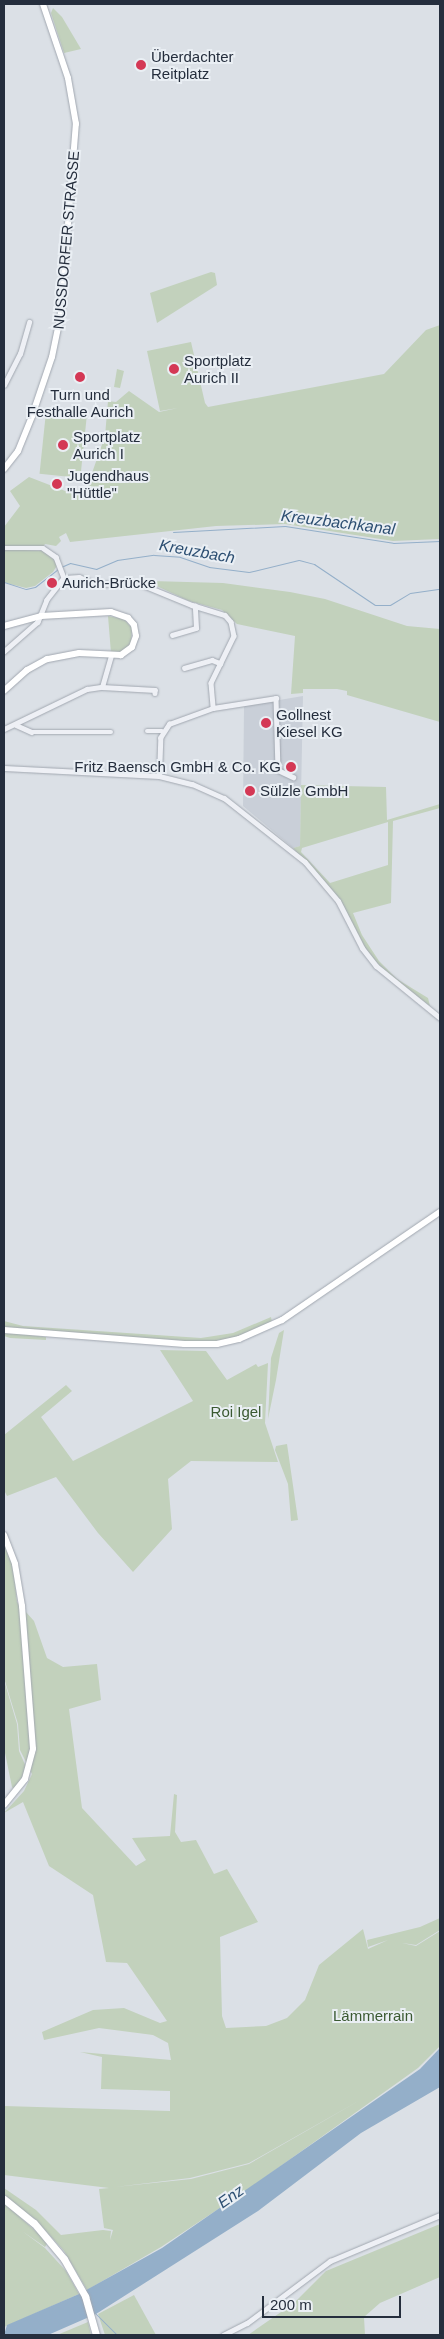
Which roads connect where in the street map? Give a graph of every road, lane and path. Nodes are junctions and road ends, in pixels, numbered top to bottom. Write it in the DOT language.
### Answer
graph roads {
  1 [pos="43,4"];
  2 [pos="29,322"];
  3 [pos="4,385"];
  4 [pos="4,468"];
  5 [pos="4,548"];
  6 [pos="64,575"];
  7 [pos="195,606"];
  8 [pos="42,616"];
  9 [pos="4,626"];
  10 [pos="172,635"];
  11 [pos="4,652"];
  12 [pos="111,656"];
  13 [pos="220,663"];
  14 [pos="184,668"];
  15 [pos="102,686"];
  16 [pos="4,691"];
  17 [pos="155,693"];
  18 [pos="213,708"];
  19 [pos="16,725"];
  20 [pos="4,730"];
  21 [pos="147,731"];
  22 [pos="162,731"];
  23 [pos="111,732"];
  24 [pos="4,768"];
  25 [pos="159,776"];
  26 [pos="294,777"];
  27 [pos="440,1018"];
  28 [pos="440,1212"];
  29 [pos="4,1330"];
  30 [pos="4,1535"];
  31 [pos="4,1805"];
  32 [pos="4,2199"];
  33 [pos="440,2216"];
  34 [pos="96,2335"];
  35 [pos="223,2335"];
  1 -- 4 [label="main road, NUSSDORFER STRASSE"];
  2 -- 3 [label="street"];
  5 -- 6 [label="street"];
  6 -- 7 [label="street"];
  6 -- 8 [label="street"];
  7 -- 10 [label="street"];
  7 -- 13 [label="street"];
  8 -- 9 [label="main road"];
  8 -- 11 [label="street"];
  8 -- 12 [label="main road"];
  12 -- 15 [label="street"];
  12 -- 16 [label="main road"];
  13 -- 14 [label="street"];
  13 -- 18 [label="street"];
  15 -- 17 [label="street"];
  15 -- 19 [label="street"];
  18 -- 22 [label="street"];
  18 -- 26 [label="street"];
  19 -- 20 [label="street"];
  19 -- 23 [label="street"];
  21 -- 22 [label="street"];
  22 -- 25 [label="street"];
  24 -- 25 [label="street"];
  25 -- 27 [label="street"];
  28 -- 29 [label="main road"];
  30 -- 31 [label="main road"];
  32 -- 34 [label="main road"];
  33 -- 35 [label="street"];
}
